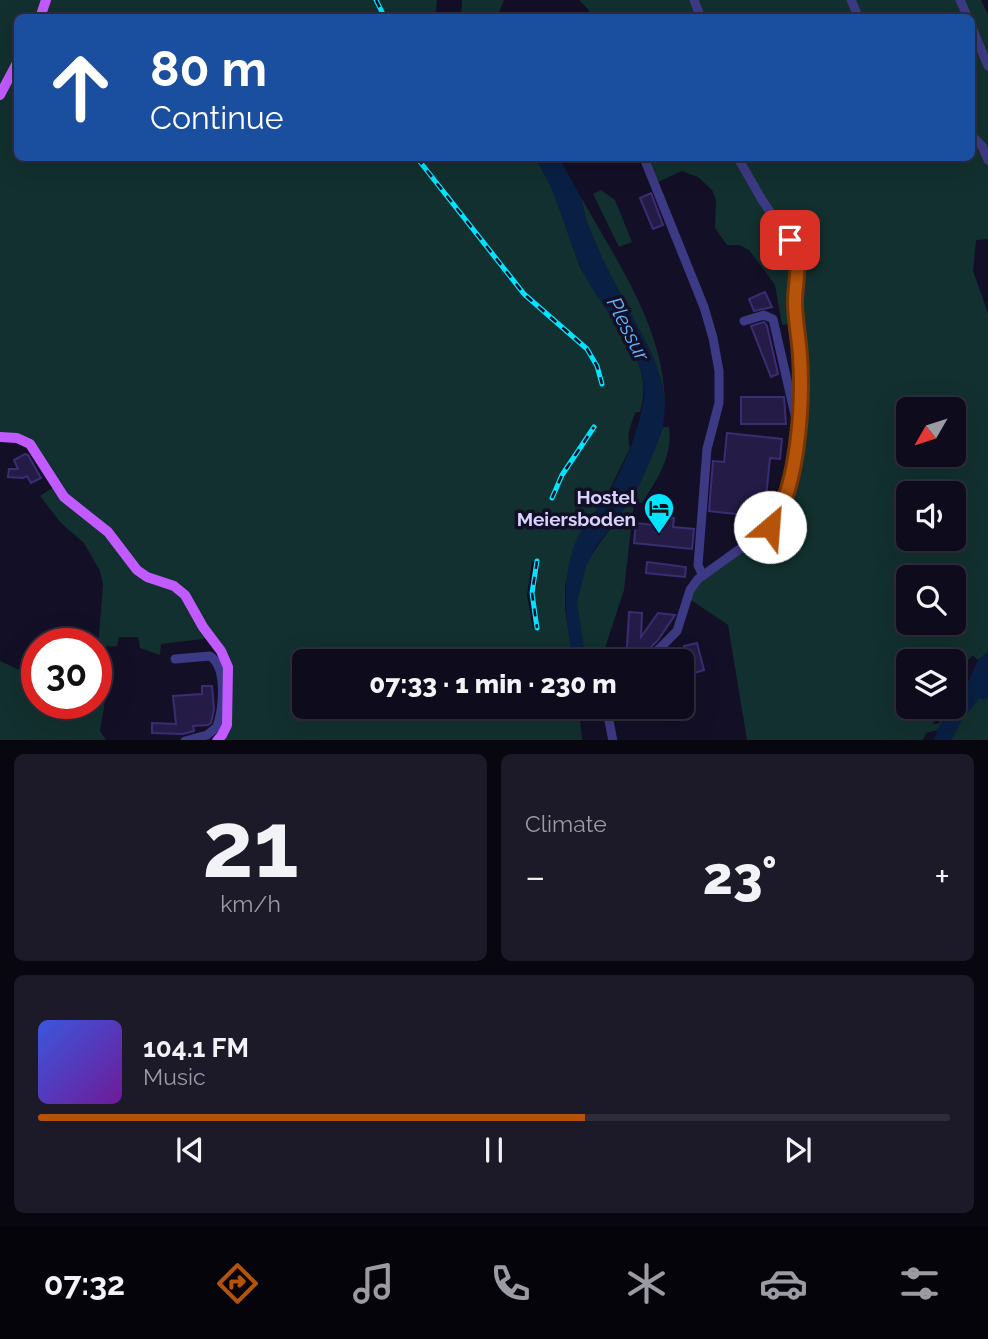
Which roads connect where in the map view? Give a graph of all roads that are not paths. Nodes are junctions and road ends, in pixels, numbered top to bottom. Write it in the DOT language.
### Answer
graph roads {
  1 [pos="975,35"];
  2 [pos="988,66"];
  3 [pos="14,69"];
  4 [pos="0,95"];
  5 [pos="975,139"];
  6 [pos="988,160"];
  7 [pos="646,161"];
  8 [pos="740,161"];
  9 [pos="744,321"];
  10 [pos="797,434"];
  11 [pos="0,437"];
  12 [pos="702,574"];
  13 [pos="659,649"];
  14 [pos="175,659"];
  15 [pos="609,719"];
  16 [pos="185,740"];
  17 [pos="217,740"];
  18 [pos="613,740"];
  1 -- 2 [label="street"];
  3 -- 4 [label="main road"];
  5 -- 6 [label="street"];
  7 -- 12 [label="street"];
  8 -- 10 [label="street"];
  9 -- 10 [label="street"];
  10 -- 12 [label="street"];
  11 -- 17 [label="main road"];
  12 -- 13 [label="street"];
  14 -- 16 [label="street"];
  15 -- 18 [label="street"];
}
